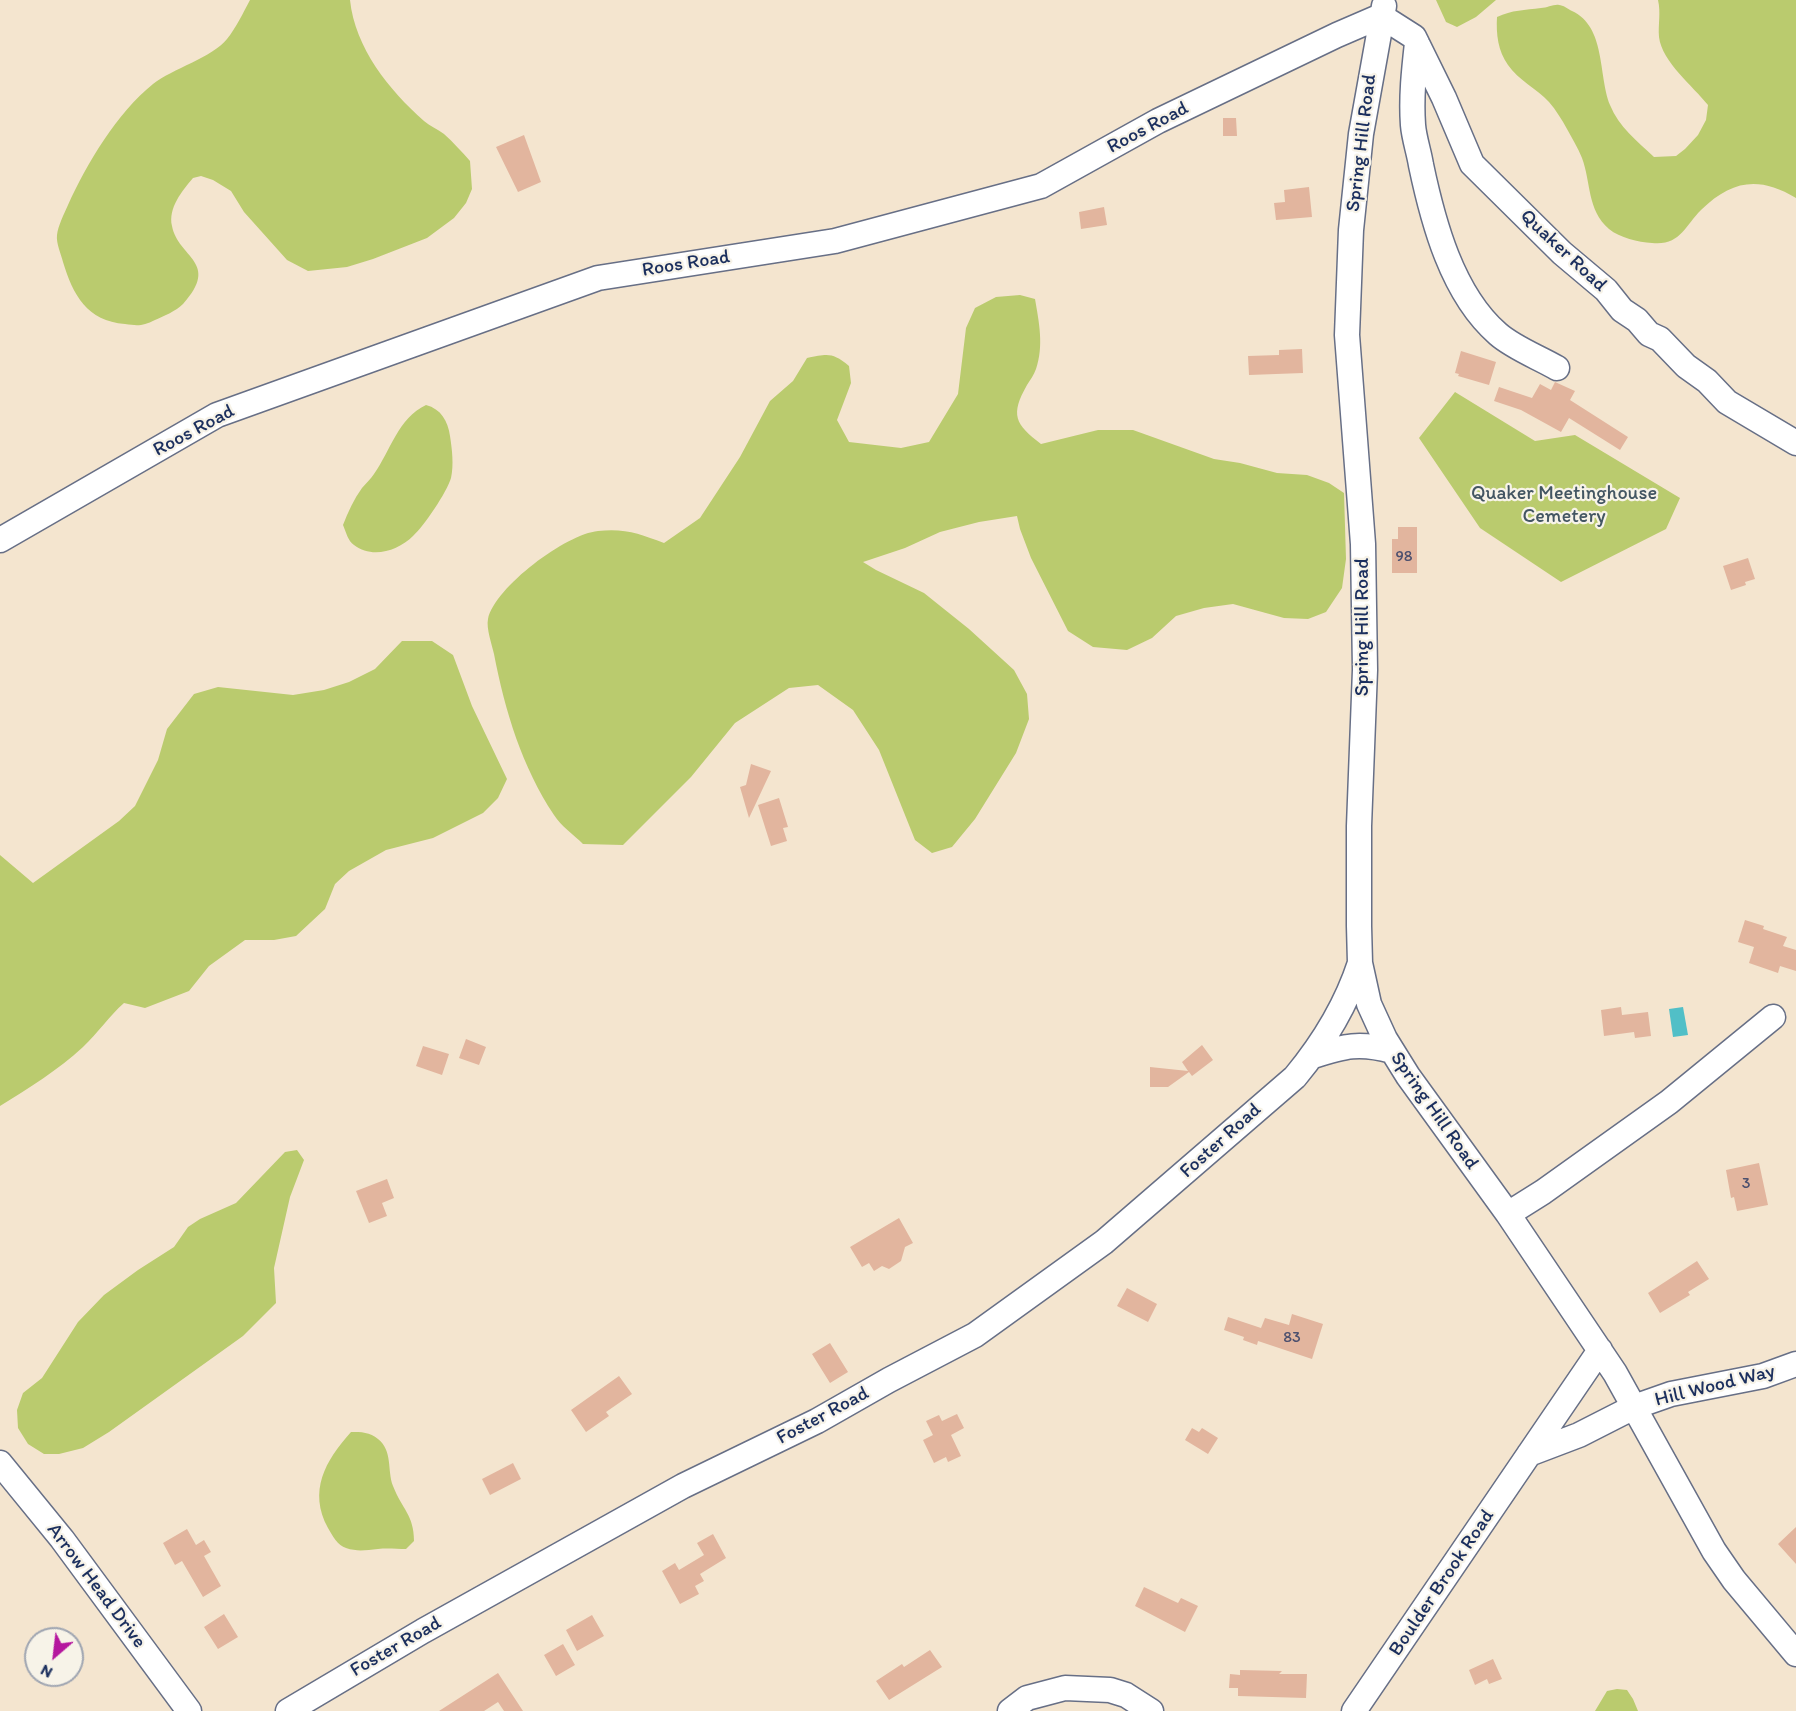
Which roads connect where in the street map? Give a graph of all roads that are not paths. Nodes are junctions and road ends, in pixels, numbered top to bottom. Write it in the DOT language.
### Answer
graph roads {
  1 [pos="1383,8"];
  2 [pos="1417,42"];
  3 [pos="1557,368"];
  4 [pos="1796,443"];
  5 [pos="0,540"];
  6 [pos="1360,963"];
  7 [pos="1773,1017"];
  8 [pos="1392,1051"];
  9 [pos="1312,1056"];
  10 [pos="1508,1214"];
  11 [pos="1600,1350"];
  12 [pos="1796,1365"];
  13 [pos="1634,1407"];
  14 [pos="1529,1454"];
  15 [pos="0,1463"];
  16 [pos="1796,1654"];
  17 [pos="189,1711"];
  18 [pos="288,1711"];
  19 [pos="1010,1711"];
  20 [pos="1151,1711"];
  21 [pos="1354,1711"];
  1 -- 2 [label="street, Quaker Road"];
  1 -- 5 [label="street, Roos Road"];
  1 -- 6 [label="street, Spring Hill Road"];
  2 -- 3 [label="street"];
  2 -- 4 [label="street, Quaker Road"];
  6 -- 8 [label="street, Spring Hill Road"];
  6 -- 9 [label="street, Foster Road"];
  7 -- 10 [label="street"];
  8 -- 9 [label="street"];
  8 -- 10 [label="street, Spring Hill Road"];
  9 -- 18 [label="street, Foster Road"];
  10 -- 11 [label="street, Spring Hill Road"];
  11 -- 13 [label="street, Spring Hill Road"];
  11 -- 14 [label="street, Boulder Brook Road"];
  12 -- 13 [label="street, Hill Wood Way"];
  13 -- 14 [label="street"];
  13 -- 16 [label="street, Spring Hill Road"];
  14 -- 21 [label="street, Boulder Brook Road"];
  15 -- 17 [label="street, Arrow Head Drive"];
  19 -- 20 [label="street"];
}
